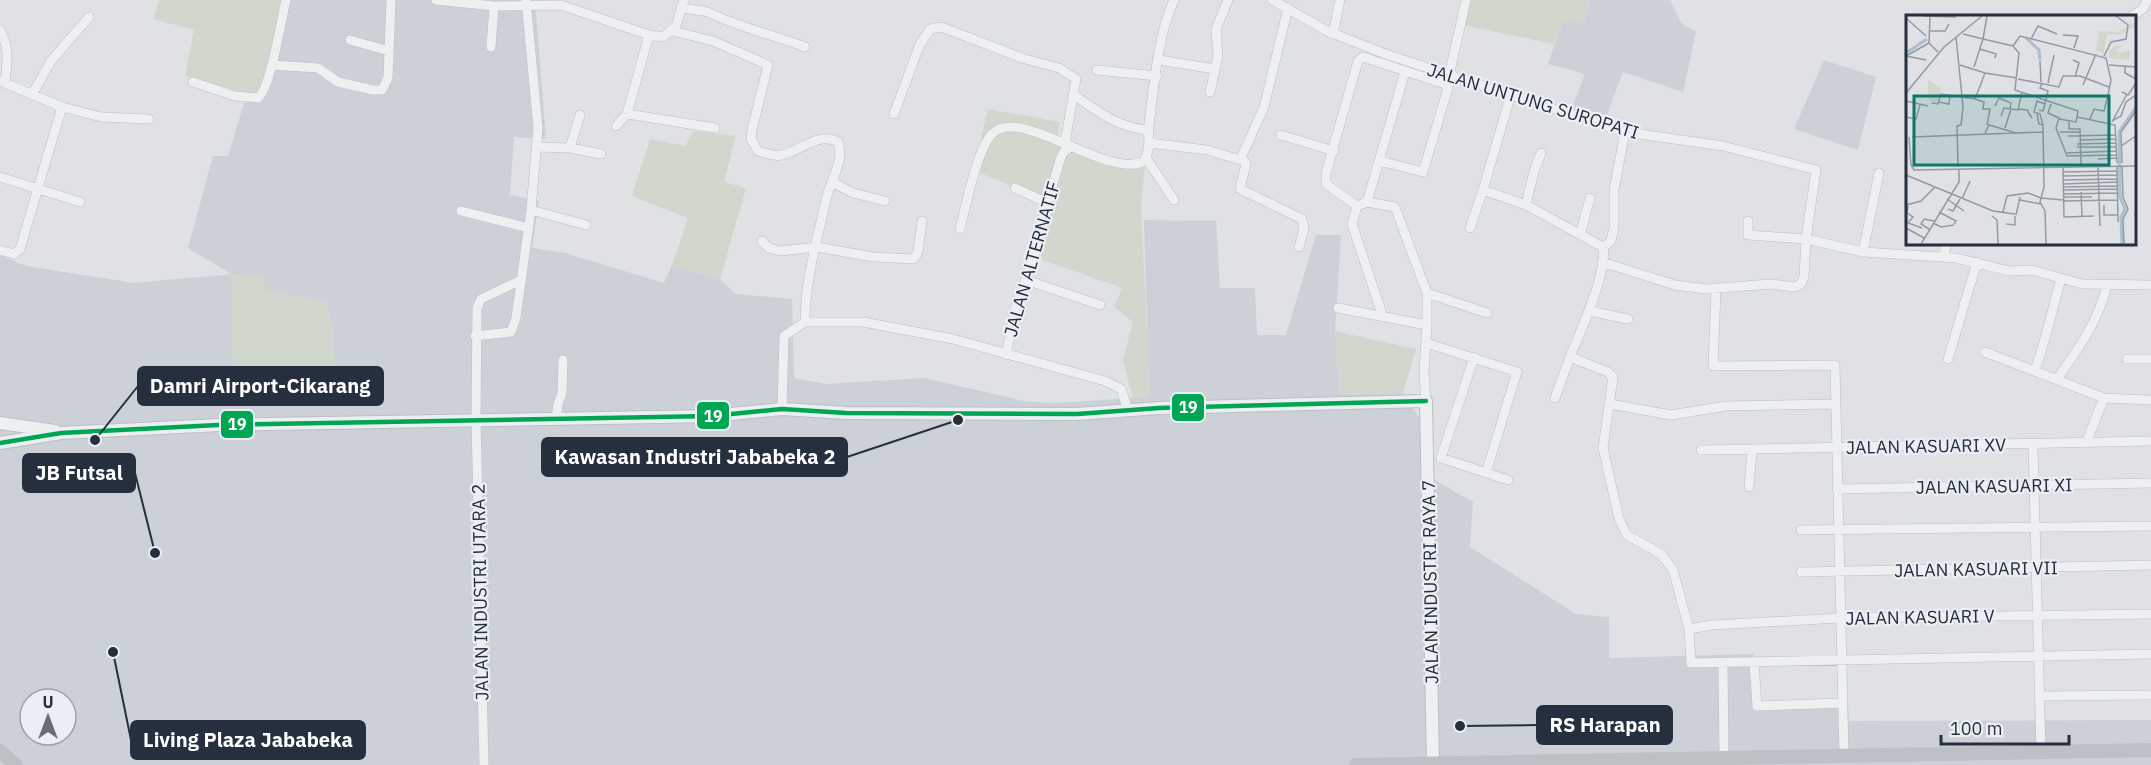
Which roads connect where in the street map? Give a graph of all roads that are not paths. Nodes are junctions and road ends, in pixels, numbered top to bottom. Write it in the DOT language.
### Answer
graph roads {
  1 [pos="286,0"];
  2 [pos="391,0"];
  3 [pos="436,0"];
  4 [pos="1174,0"];
  5 [pos="1228,0"];
  6 [pos="1272,0"];
  7 [pos="1340,0"];
  8 [pos="1466,0"];
  9 [pos="2147,0"];
  10 [pos="527,3"];
  11 [pos="683,3"];
  12 [pos="494,6"];
  13 [pos="1288,8"];
  14 [pos="2134,15"];
  15 [pos="89,17"];
  16 [pos="0,30"];
  17 [pos="673,31"];
  18 [pos="1333,34"];
  19 [pos="649,35"];
  20 [pos="350,40"];
  21 [pos="491,47"];
  22 [pos="805,47"];
  23 [pos="389,51"];
  24 [pos="1159,60"];
  25 [pos="272,65"];
  26 [pos="1215,69"];
  27 [pos="1097,70"];
  28 [pos="1405,72"];
  29 [pos="1157,76"];
  30 [pos="1449,76"];
  31 [pos="2,82"];
  32 [pos="193,82"];
  33 [pos="1210,92"];
  34 [pos="33,93"];
  35 [pos="1511,94"];
  36 [pos="1074,95"];
  37 [pos="62,107"];
  38 [pos="627,114"];
  39 [pos="894,114"];
  40 [pos="580,115"];
  41 [pos="149,118"];
  42 [pos="616,126"];
  43 [pos="715,128"];
  44 [pos="1149,130"];
  45 [pos="1625,132"];
  46 [pos="1281,135"];
  47 [pos="1149,143"];
  48 [pos="1068,145"];
  49 [pos="538,147"];
  50 [pos="570,148"];
  51 [pos="1334,151"];
  52 [pos="1541,153"];
  53 [pos="601,154"];
  54 [pos="1146,158"];
  55 [pos="1241,158"];
  56 [pos="1380,161"];
  57 [pos="1879,173"];
  58 [pos="0,177"];
  59 [pos="832,182"];
  60 [pos="1015,188"];
  61 [pos="38,189"];
  62 [pos="1483,190"];
  63 [pos="1590,198"];
  64 [pos="1174,200"];
  65 [pos="885,201"];
  66 [pos="80,202"];
  67 [pos="1367,202"];
  68 [pos="1048,203"];
  69 [pos="1526,205"];
  70 [pos="1357,206"];
  71 [pos="531,210"];
  72 [pos="461,211"];
  73 [pos="922,221"];
  74 [pos="1748,221"];
  75 [pos="586,225"];
  76 [pos="529,228"];
  77 [pos="1470,228"];
  78 [pos="960,229"];
  79 [pos="1580,235"];
  80 [pos="1806,239"];
  81 [pos="762,241"];
  82 [pos="1947,244"];
  83 [pos="817,247"];
  84 [pos="1299,247"];
  85 [pos="1603,247"];
  86 [pos="0,250"];
  87 [pos="1863,252"];
  88 [pos="1943,258"];
  89 [pos="1602,262"];
  90 [pos="1977,262"];
  91 [pos="2061,279"];
  92 [pos="1026,280"];
  93 [pos="519,281"];
  94 [pos="2107,285"];
  95 [pos="2151,285"];
  96 [pos="1716,290"];
  97 [pos="1427,293"];
  98 [pos="1100,305"];
  99 [pos="1338,308"];
  100 [pos="1589,311"];
  101 [pos="1487,313"];
  102 [pos="1383,317"];
  103 [pos="1628,319"];
  104 [pos="805,322"];
  105 [pos="1427,325"];
  106 [pos="475,336"];
  107 [pos="1426,343"];
  108 [pos="1985,352"];
  109 [pos="1006,355"];
  110 [pos="1474,357"];
  111 [pos="1570,357"];
  112 [pos="1948,359"];
  113 [pos="2127,359"];
  114 [pos="2151,359"];
  115 [pos="563,360"];
  116 [pos="2035,370"];
  117 [pos="2057,379"];
  118 [pos="1555,398"];
  119 [pos="2104,398"];
  120 [pos="2151,400"];
  121 [pos="1426,401"];
  122 [pos="1610,404"];
  123 [pos="1835,404"];
  124 [pos="782,409"];
  125 [pos="1128,410"];
  126 [pos="556,418"];
  127 [pos="476,420"];
  128 [pos="0,423"];
  129 [pos="61,433"];
  130 [pos="2151,441"];
  131 [pos="0,443"];
  132 [pos="2086,443"];
  133 [pos="2033,444"];
  134 [pos="1836,448"];
  135 [pos="1701,450"];
  136 [pos="1752,450"];
  137 [pos="1486,473"];
  138 [pos="1508,480"];
  139 [pos="2151,483"];
  140 [pos="2034,485"];
  141 [pos="1749,487"];
  142 [pos="1837,489"];
  143 [pos="2151,526"];
  144 [pos="2035,528"];
  145 [pos="1801,530"];
  146 [pos="1838,530"];
  147 [pos="2151,565"];
  148 [pos="2036,567"];
  149 [pos="1801,572"];
  150 [pos="1839,572"];
  151 [pos="2151,614"];
  152 [pos="2038,616"];
  153 [pos="1840,618"];
  154 [pos="1689,629"];
  155 [pos="2151,654"];
  156 [pos="2038,657"];
  157 [pos="1841,661"];
  158 [pos="1723,663"];
  159 [pos="1754,663"];
  160 [pos="2151,695"];
  161 [pos="2039,696"];
  162 [pos="1842,703"];
  163 [pos="2151,750"];
  164 [pos="2108,751"];
  165 [pos="0,752"];
  166 [pos="2041,752"];
  167 [pos="1844,756"];
  168 [pos="1724,758"];
  169 [pos="1583,763"];
  170 [pos="1433,764"];
  171 [pos="16,765"];
  172 [pos="484,765"];
  173 [pos="1356,765"];
  174 [pos="2108,765"];
  1 -- 25 [label="street"];
  2 -- 23 [label="street"];
  3 -- 12 [label="street"];
  4 -- 24 [label="street"];
  5 -- 26 [label="street"];
  6 -- 13 [label="street, JALAN UNTUNG SUROPATI"];
  7 -- 18 [label="street"];
  8 -- 30 [label="street"];
  9 -- 14 [label="street"];
  10 -- 12 [label="street"];
  10 -- 19 [label="street"];
  10 -- 49 [label="street"];
  11 -- 17 [label="street"];
  11 -- 22 [label="street"];
  12 -- 21 [label="street"];
  13 -- 18 [label="street, JALAN UNTUNG SUROPATI"];
  13 -- 55 [label="street"];
  15 -- 34 [label="street"];
  16 -- 31 [label="street"];
  17 -- 19 [label="street"];
  17 -- 59 [label="street"];
  18 -- 30 [label="street, JALAN UNTUNG SUROPATI"];
  19 -- 38 [label="street"];
  20 -- 23 [label="street"];
  23 -- 25 [label="street"];
  24 -- 26 [label="street"];
  24 -- 29 [label="street"];
  25 -- 32 [label="street"];
  26 -- 33 [label="street"];
  27 -- 29 [label="street"];
  28 -- 51 [label="street"];
  28 -- 56 [label="street"];
  28 -- 56 [label="street"];
  29 -- 44 [label="street"];
  30 -- 35 [label="street, JALAN UNTUNG SUROPATI"];
  31 -- 34 [label="street"];
  34 -- 37 [label="street"];
  35 -- 45 [label="street, JALAN UNTUNG SUROPATI"];
  35 -- 62 [label="street"];
  36 -- 39 [label="street"];
  36 -- 44 [label="street"];
  36 -- 48 [label="street, JALAN ALTERNATIF"];
  37 -- 41 [label="street"];
  37 -- 61 [label="street"];
  38 -- 42 [label="street"];
  38 -- 43 [label="street"];
  40 -- 50 [label="street"];
  44 -- 47 [label="street"];
  45 -- 80 [label="street, JALAN UNTUNG SUROPATI"];
  45 -- 85 [label="street"];
  46 -- 51 [label="street"];
  47 -- 54 [label="street"];
  47 -- 55 [label="street"];
  48 -- 54 [label="street"];
  48 -- 68 [label="street, JALAN ALTERNATIF"];
  48 -- 78 [label="street"];
  49 -- 50 [label="street"];
  49 -- 71 [label="street"];
  50 -- 53 [label="street"];
  51 -- 70 [label="street"];
  52 -- 69 [label="street"];
  54 -- 64 [label="street"];
  55 -- 84 [label="street"];
  56 -- 67 [label="street"];
  57 -- 87 [label="street"];
  58 -- 61 [label="street"];
  59 -- 65 [label="street"];
  59 -- 83 [label="street"];
  60 -- 68 [label="street"];
  61 -- 66 [label="street"];
  61 -- 86 [label="street"];
  62 -- 69 [label="street"];
  62 -- 77 [label="street"];
  63 -- 79 [label="street"];
  67 -- 70 [label="street"];
  67 -- 97 [label="street"];
  68 -- 92 [label="street, JALAN ALTERNATIF"];
  69 -- 79 [label="street"];
  70 -- 102 [label="street"];
  71 -- 75 [label="street"];
  71 -- 76 [label="street"];
  72 -- 76 [label="street"];
  73 -- 83 [label="street"];
  74 -- 80 [label="street"];
  76 -- 93 [label="street"];
  79 -- 85 [label="street"];
  80 -- 87 [label="street"];
  80 -- 96 [label="street"];
  81 -- 83 [label="street"];
  82 -- 88 [label="street"];
  83 -- 104 [label="street"];
  85 -- 89 [label="street"];
  87 -- 88 [label="street"];
  88 -- 90 [label="street"];
  89 -- 96 [label="street"];
  89 -- 100 [label="street"];
  90 -- 91 [label="street"];
  90 -- 112 [label="street"];
  91 -- 94 [label="street"];
  91 -- 116 [label="street"];
  92 -- 98 [label="street"];
  92 -- 109 [label="street, JALAN ALTERNATIF"];
  93 -- 106 [label="street, JALAN INDUSTRI UTARA 2"];
  93 -- 106 [label="street"];
  94 -- 95 [label="street"];
  94 -- 117 [label="street"];
  96 -- 123 [label="street"];
  97 -- 101 [label="street"];
  97 -- 105 [label="street"];
  99 -- 102 [label="street"];
  100 -- 103 [label="street"];
  100 -- 111 [label="street"];
  102 -- 105 [label="street"];
  104 -- 109 [label="street, JALAN ALTERNATIF"];
  104 -- 124 [label="street"];
  105 -- 107 [label="street"];
  106 -- 127 [label="street, JALAN INDUSTRI UTARA 2"];
  107 -- 110 [label="street"];
  107 -- 121 [label="street"];
  108 -- 116 [label="street"];
  109 -- 125 [label="street"];
  110 -- 137 [label="street"];
  110 -- 137 [label="street"];
  111 -- 118 [label="street"];
  111 -- 122 [label="street"];
  113 -- 114 [label="street"];
  115 -- 126 [label="street"];
  116 -- 117 [label="street"];
  117 -- 119 [label="street"];
  119 -- 120 [label="street"];
  119 -- 132 [label="street"];
  121 -- 125 [label="street"];
  121 -- 170 [label="street, JALAN INDUSTRI RAYA 7"];
  122 -- 123 [label="street"];
  122 -- 154 [label="street"];
  123 -- 134 [label="street"];
  124 -- 125 [label="street"];
  124 -- 126 [label="street"];
  126 -- 127 [label="street"];
  127 -- 129 [label="street"];
  127 -- 172 [label="street, JALAN INDUSTRI UTARA 2"];
  128 -- 129 [label="street"];
  129 -- 131 [label="street"];
  130 -- 132 [label="street, JALAN KASUARI XV"];
  132 -- 133 [label="street, JALAN KASUARI XV"];
  133 -- 134 [label="street, JALAN KASUARI XV"];
  133 -- 140 [label="street"];
  134 -- 136 [label="street, JALAN KASUARI XV"];
  134 -- 142 [label="street"];
  135 -- 136 [label="street, JALAN KASUARI XV"];
  136 -- 141 [label="street"];
  137 -- 138 [label="street"];
  139 -- 140 [label="street, JALAN KASUARI XI"];
  140 -- 142 [label="street, JALAN KASUARI XI"];
  140 -- 144 [label="street"];
  142 -- 146 [label="street"];
  143 -- 144 [label="street"];
  144 -- 146 [label="street"];
  144 -- 148 [label="street"];
  145 -- 146 [label="street"];
  146 -- 150 [label="street"];
  147 -- 148 [label="street, JALAN KASUARI VII"];
  148 -- 150 [label="street, JALAN KASUARI VII"];
  148 -- 152 [label="street"];
  149 -- 150 [label="street, JALAN KASUARI VII"];
  150 -- 153 [label="street"];
  151 -- 152 [label="street, JALAN KASUARI V"];
  152 -- 153 [label="street, JALAN KASUARI V"];
  152 -- 156 [label="street"];
  153 -- 154 [label="street, JALAN KASUARI V"];
  153 -- 157 [label="street"];
  154 -- 158 [label="street"];
  155 -- 156 [label="street"];
  156 -- 157 [label="street"];
  156 -- 161 [label="street"];
  157 -- 159 [label="street"];
  157 -- 162 [label="street"];
  158 -- 159 [label="street"];
  158 -- 168 [label="street"];
  159 -- 162 [label="street"];
  160 -- 161 [label="street"];
  161 -- 166 [label="street"];
  162 -- 167 [label="street"];
  163 -- 164 [label="main road"];
  164 -- 166 [label="main road"];
  164 -- 174 [label="main road"];
  165 -- 171 [label="main road"];
  166 -- 167 [label="main road"];
  167 -- 168 [label="main road"];
  168 -- 169 [label="main road"];
  169 -- 170 [label="main road"];
  170 -- 173 [label="main road"];
}
